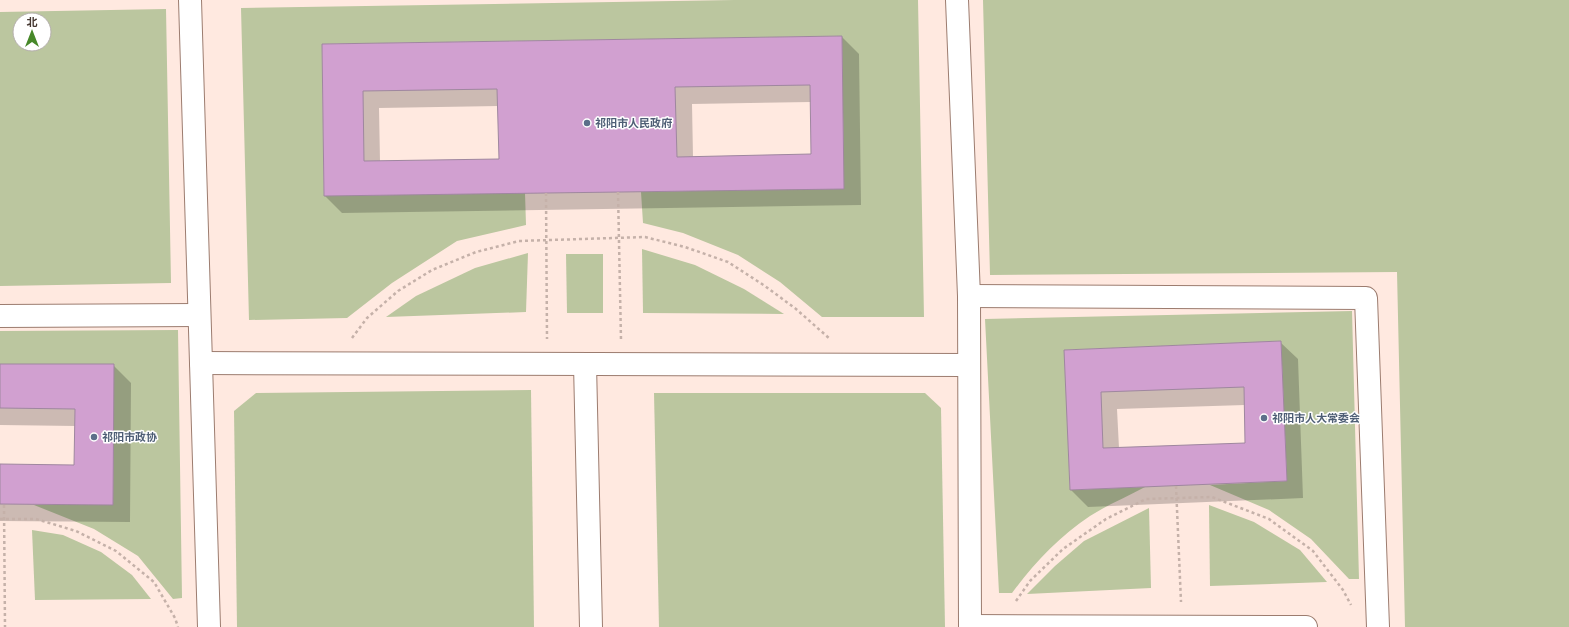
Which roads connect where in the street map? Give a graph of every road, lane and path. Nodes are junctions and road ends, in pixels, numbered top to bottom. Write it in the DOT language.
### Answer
graph roads {
  1 [pos="190,0"];
  2 [pos="957,0"];
  3 [pos="618,192"];
  4 [pos="546,193"];
  5 [pos="619,238"];
  6 [pos="546,240"];
  7 [pos="968,296"];
  8 [pos="199,315"];
  9 [pos="0,316"];
  10 [pos="831,340"];
  11 [pos="201,363"];
  12 [pos="332,364"];
  13 [pos="547,364"];
  14 [pos="585,364"];
  15 [pos="622,364"];
  16 [pos="969,365"];
  17 [pos="1176,486"];
  18 [pos="1177,498"];
  19 [pos="4,504"];
  20 [pos="0,519"];
  21 [pos="4,519"];
  22 [pos="1354,609"];
  23 [pos="970,626"];
  24 [pos="999,626"];
  25 [pos="1181,626"];
  26 [pos="5,627"];
  27 [pos="178,627"];
  28 [pos="209,627"];
  29 [pos="591,627"];
  30 [pos="1306,627"];
  31 [pos="1378,627"];
  1 -- 8 [label="street"];
  2 -- 7 [label="street"];
  3 -- 5 [label="path"];
  4 -- 6 [label="path"];
  5 -- 6 [label="path"];
  5 -- 10 [label="path"];
  5 -- 15 [label="path"];
  6 -- 12 [label="path"];
  6 -- 13 [label="path"];
  7 -- 16 [label="street"];
  7 -- 31 [label="street"];
  8 -- 9 [label="street"];
  8 -- 11 [label="street"];
  11 -- 12 [label="street"];
  11 -- 28 [label="street"];
  12 -- 13 [label="street"];
  13 -- 14 [label="street"];
  14 -- 15 [label="street"];
  14 -- 29 [label="street"];
  15 -- 16 [label="street"];
  16 -- 23 [label="street"];
  17 -- 18 [label="path"];
  18 -- 22 [label="path"];
  18 -- 24 [label="path"];
  18 -- 25 [label="path"];
  19 -- 21 [label="path"];
  20 -- 21 [label="path"];
  21 -- 26 [label="path"];
  21 -- 27 [label="path"];
  23 -- 24 [label="street"];
  24 -- 25 [label="street"];
  25 -- 30 [label="street"];
}
